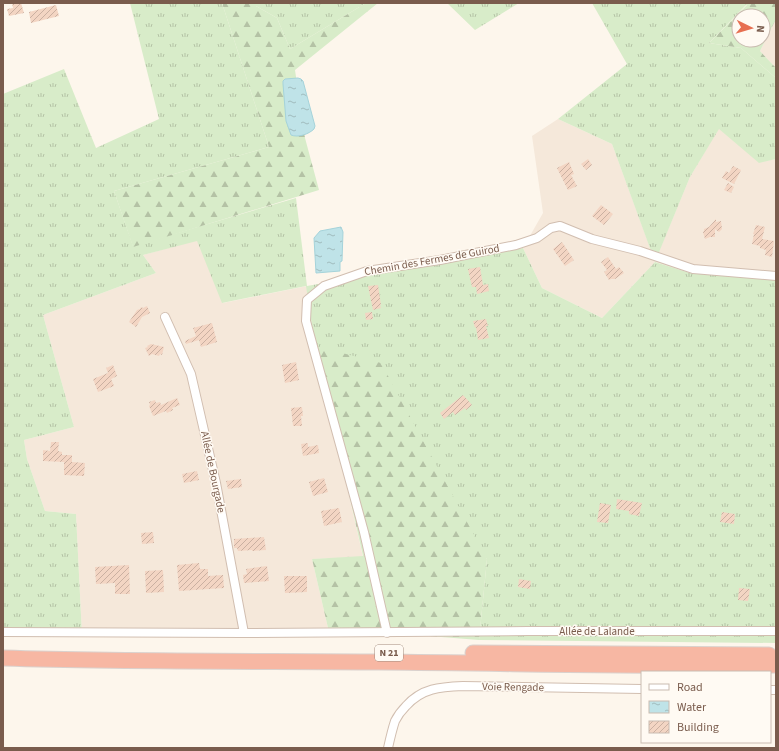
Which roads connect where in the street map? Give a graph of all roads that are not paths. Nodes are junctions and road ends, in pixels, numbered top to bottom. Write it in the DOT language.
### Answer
graph roads {
  1 [pos="776,276"];
  2 [pos="165,317"];
  3 [pos="776,631"];
  4 [pos="3,632"];
  5 [pos="244,633"];
  6 [pos="387,633"];
  7 [pos="3,648"];
  8 [pos="776,655"];
  9 [pos="3,658"];
  10 [pos="776,665"];
  11 [pos="641,689"];
  12 [pos="388,748"];
  1 -- 6 [label="street, Chemin des Fermes de Guirod"];
  2 -- 5 [label="street, Allée de Bourgade"];
  3 -- 6 [label="street, Allée de Lalande"];
  4 -- 5 [label="street, Allée de Lalande"];
  5 -- 6 [label="street, Allée de Lalande"];
  7 -- 8 [label="highway, N 21"];
  9 -- 10 [label="highway, N 21"];
  11 -- 12 [label="street, Voie Rengade"];
}
